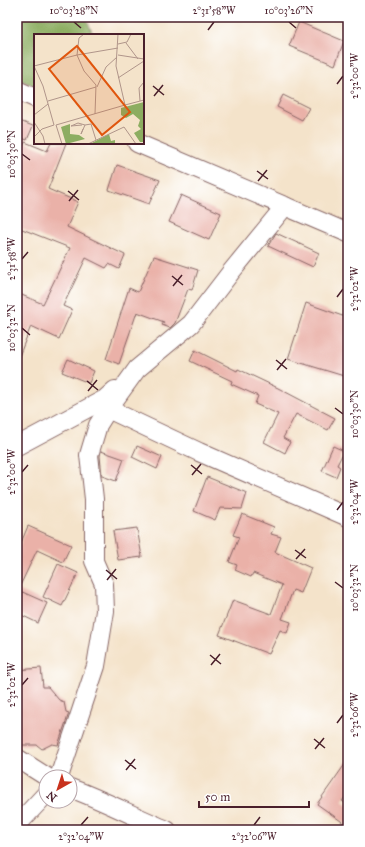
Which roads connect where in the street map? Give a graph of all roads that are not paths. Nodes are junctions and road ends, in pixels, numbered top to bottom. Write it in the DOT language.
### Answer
graph roads {
  1 [pos="17,90"];
  2 [pos="34,98"];
  3 [pos="139,144"];
  4 [pos="285,206"];
  5 [pos="348,234"];
  6 [pos="137,369"];
  7 [pos="108,409"];
  8 [pos="17,446"];
  9 [pos="348,517"];
  10 [pos="17,758"];
  11 [pos="62,769"];
  12 [pos="38,771"];
  13 [pos="78,791"];
  14 [pos="38,803"];
  15 [pos="17,825"];
  16 [pos="167,830"];
  1 -- 2 [label="street"];
  3 -- 4 [label="street"];
  4 -- 5 [label="street"];
  4 -- 6 [label="street"];
  6 -- 7 [label="street"];
  6 -- 8 [label="street"];
  7 -- 9 [label="street"];
  7 -- 11 [label="street"];
  10 -- 12 [label="street"];
  13 -- 16 [label="street"];
  14 -- 15 [label="street"];
}
